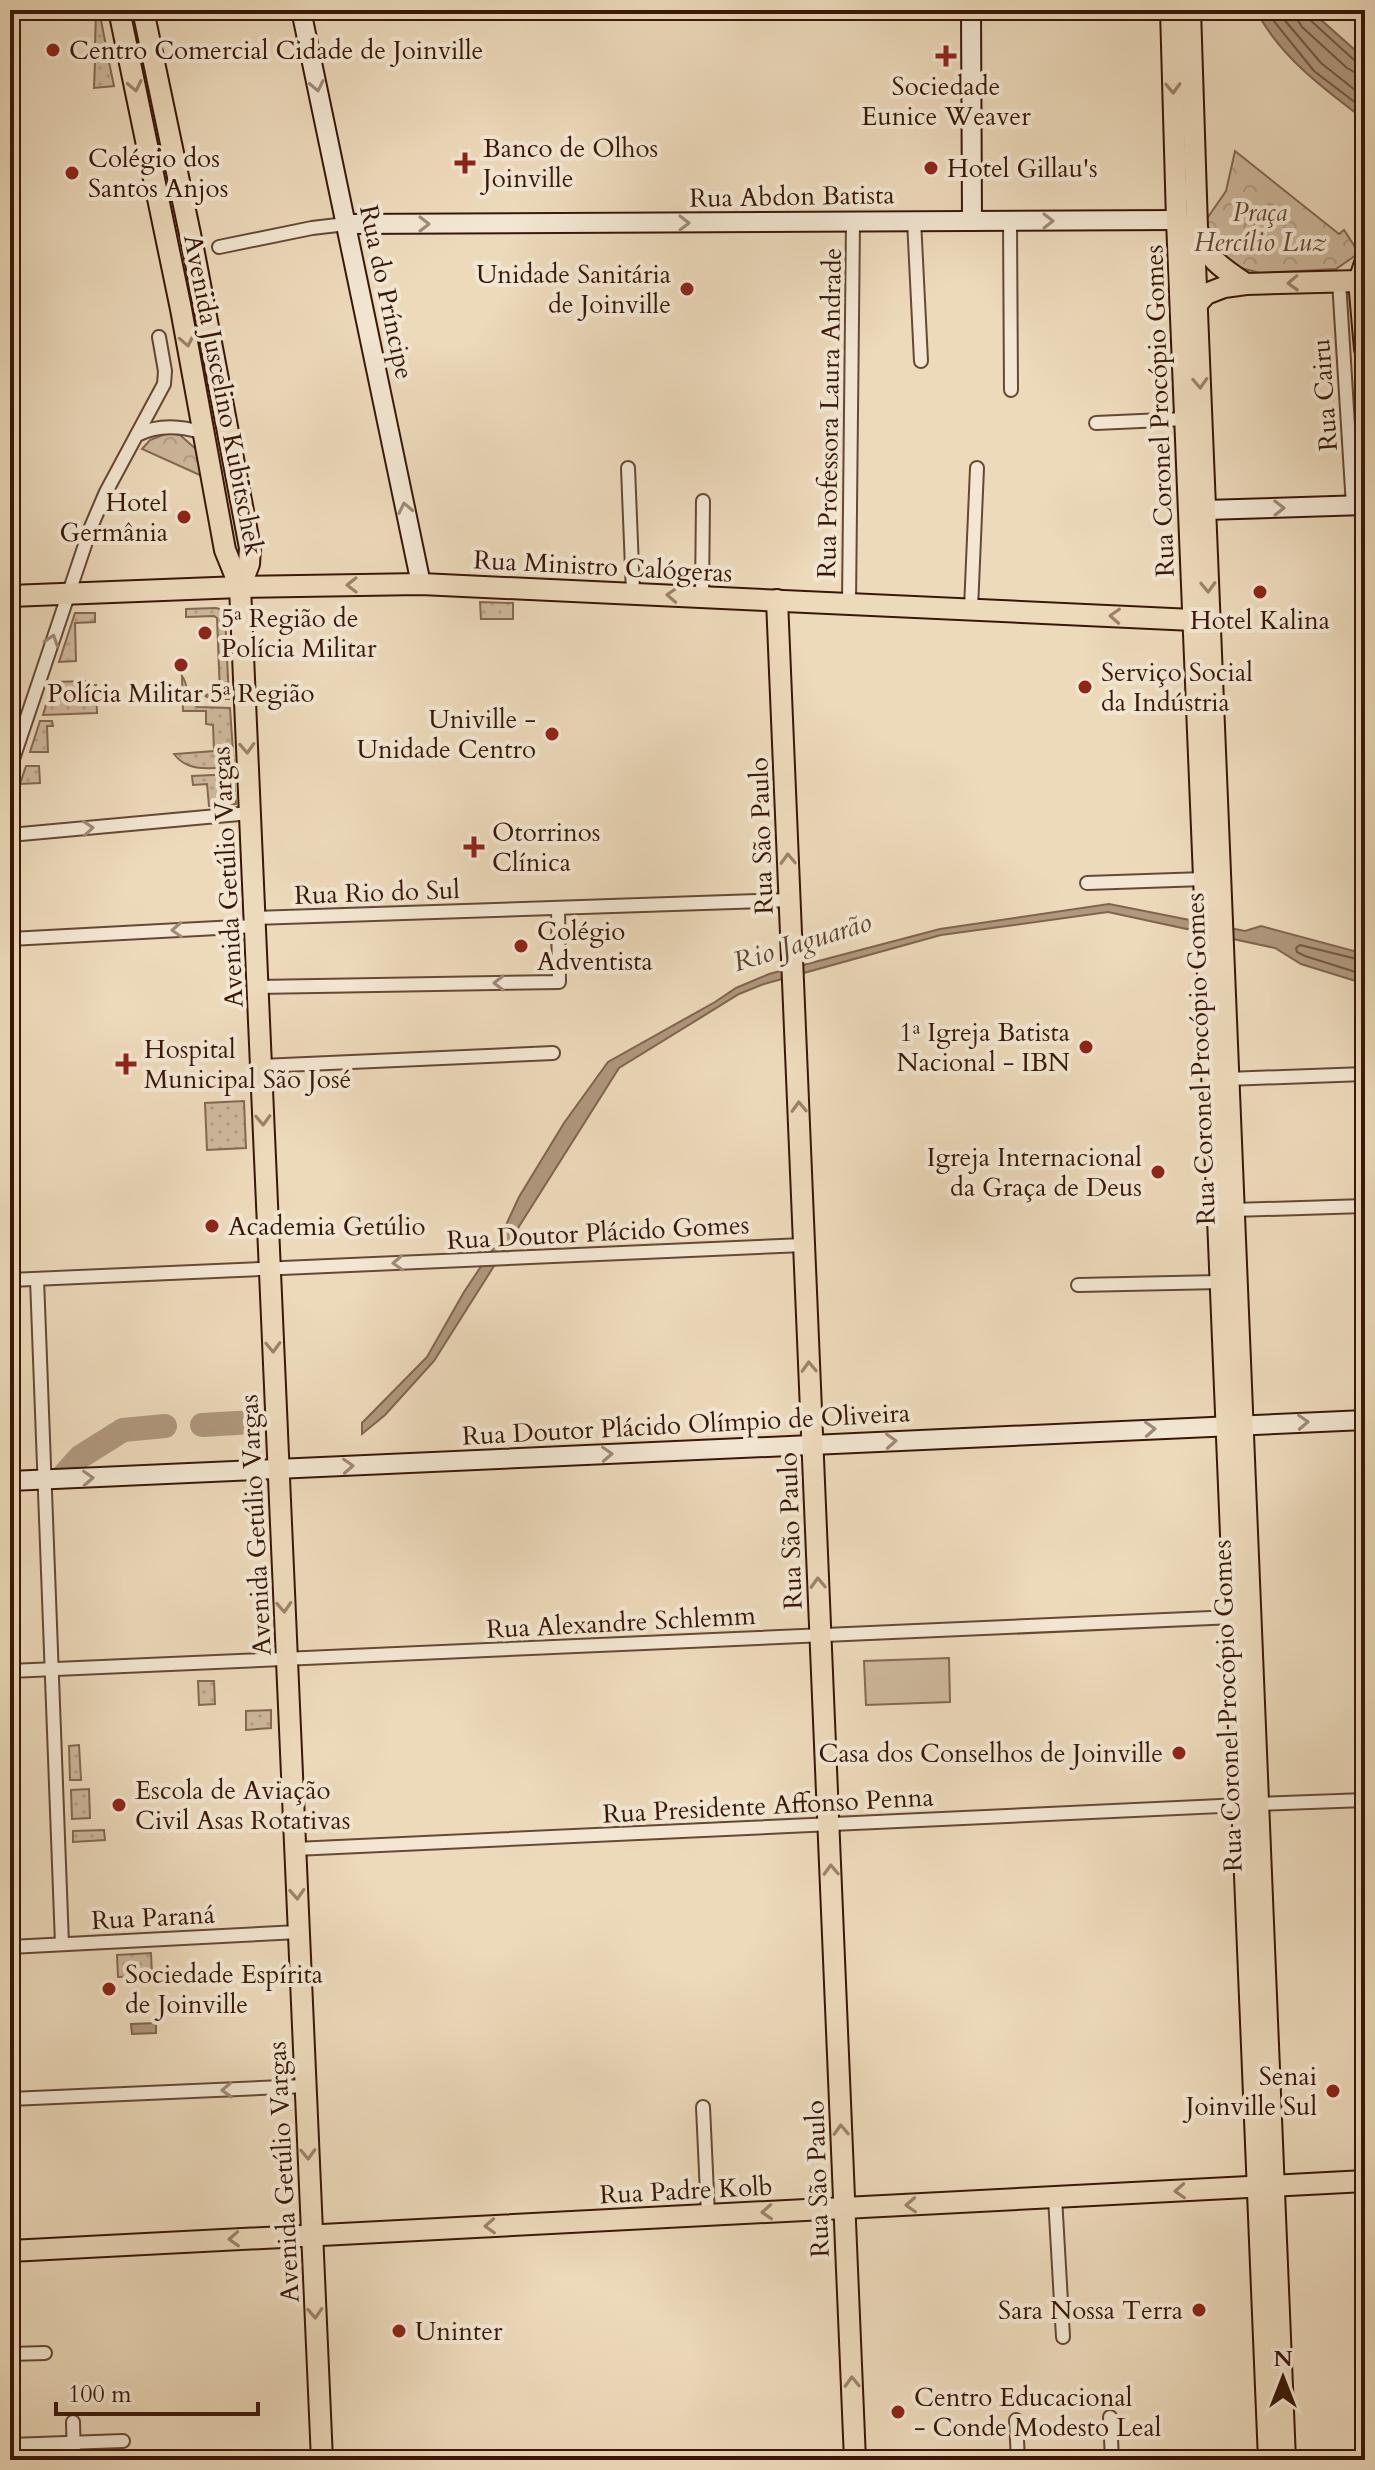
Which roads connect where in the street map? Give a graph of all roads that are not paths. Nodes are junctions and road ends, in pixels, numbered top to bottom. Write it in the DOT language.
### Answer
graph roads {
  1 [pos="119,10"];
  2 [pos="143,10"];
  3 [pos="301,10"];
  4 [pos="971,10"];
  5 [pos="1171,10"];
  6 [pos="1190,10"];
  7 [pos="1195,208"];
  8 [pos="914,220"];
  9 [pos="1177,220"];
  10 [pos="972,221"];
  11 [pos="1010,221"];
  12 [pos="853,222"];
  13 [pos="346,224"];
  14 [pos="219,247"];
  15 [pos="1357,276"];
  16 [pos="1246,284"];
  17 [pos="1196,305"];
  18 [pos="159,337"];
  19 [pos="1365,349"];
  20 [pos="921,361"];
  21 [pos="1011,390"];
  22 [pos="1185,419"];
  23 [pos="1096,423"];
  24 [pos="204,433"];
  25 [pos="137,435"];
  26 [pos="628,468"];
  27 [pos="977,468"];
  28 [pos="703,501"];
  29 [pos="1359,506"];
  30 [pos="1205,510"];
  31 [pos="421,584"];
  32 [pos="240,587"];
  33 [pos="633,593"];
  34 [pos="67,594"];
  35 [pos="10,596"];
  36 [pos="702,597"];
  37 [pos="777,600"];
  38 [pos="849,604"];
  39 [pos="971,609"];
  40 [pos="1193,620"];
  41 [pos="10,768"];
  42 [pos="250,813"];
  43 [pos="10,835"];
  44 [pos="1204,879"];
  45 [pos="1087,883"];
  46 [pos="790,900"];
  47 [pos="558,908"];
  48 [pos="1212,915"];
  49 [pos="255,922"];
  50 [pos="10,939"];
  51 [pos="1214,947"];
  52 [pos="257,987"];
  53 [pos="553,1053"];
  54 [pos="261,1066"];
  55 [pos="1365,1074"];
  56 [pos="1227,1079"];
  57 [pos="1365,1206"];
  58 [pos="1233,1210"];
  59 [pos="804,1245"];
  60 [pos="270,1269"];
  61 [pos="37,1279"];
  62 [pos="10,1280"];
  63 [pos="1220,1282"];
  64 [pos="1078,1285"];
  65 [pos="1365,1420"];
  66 [pos="1234,1426"];
  67 [pos="813,1445"];
  68 [pos="278,1469"];
  69 [pos="44,1480"];
  70 [pos="10,1481"];
  71 [pos="1234,1617"];
  72 [pos="821,1635"];
  73 [pos="287,1659"];
  74 [pos="52,1670"];
  75 [pos="10,1671"];
  76 [pos="1365,1800"];
  77 [pos="1250,1805"];
  78 [pos="829,1824"];
  79 [pos="295,1849"];
  80 [pos="299,1932"];
  81 [pos="62,1944"];
  82 [pos="10,1947"];
  83 [pos="305,2086"];
  84 [pos="10,2099"];
  85 [pos="703,2107"];
  86 [pos="1365,2181"];
  87 [pos="1266,2186"];
  88 [pos="1055,2197"];
  89 [pos="845,2208"];
  90 [pos="708,2215"];
  91 [pos="312,2235"];
  92 [pos="10,2251"];
  93 [pos="1063,2337"];
  94 [pos="45,2353"];
  95 [pos="10,2354"];
  96 [pos="1110,2417"];
  97 [pos="1016,2420"];
  98 [pos="73,2422"];
  99 [pos="123,2441"];
  100 [pos="74,2443"];
  101 [pos="10,2445"];
  102 [pos="74,2460"];
  103 [pos="322,2460"];
  104 [pos="855,2460"];
  105 [pos="1018,2460"];
  106 [pos="1112,2460"];
  107 [pos="1269,2460"];
  108 [pos="1285,2460"];
  1 -- 24 [label="main road, Avenida Juscelino Kubitschek, one-way"];
  2 -- 32 [label="main road, Avenida Juscelino Kubitschek"];
  3 -- 13 [label="main road, Rua do Príncipe, one-way"];
  4 -- 10 [label="main road"];
  5 -- 9 [label="main road, one-way"];
  6 -- 7 [label="main road"];
  7 -- 9 [label="main road"];
  7 -- 16 [label="main road"];
  8 -- 10 [label="main road, Rua Abdon Batista"];
  8 -- 12 [label="main road, Rua Abdon Batista"];
  8 -- 20 [label="street"];
  11 -- 9 [label="main road, Rua Abdon Batista, one-way"];
  9 -- 17 [label="main road, Rua Coronel Procópio Gomes"];
  9 -- 22 [label="main road, Rua Coronel Procópio Gomes"];
  10 -- 11 [label="main road, Rua Abdon Batista"];
  11 -- 21 [label="street"];
  13 -- 12 [label="main road, Rua Abdon Batista, one-way"];
  12 -- 38 [label="street, Rua Professora Laura Andrade"];
  13 -- 14 [label="street, Rua Abdon Batista"];
  31 -- 13 [label="main road, Rua do Príncipe, one-way"];
  15 -- 16 [label="main road, one-way"];
  15 -- 19 [label="main road"];
  15 -- 29 [label="street, Rua Cairu"];
  16 -- 17 [label="main road"];
  17 -- 30 [label="main road, Rua Coronel Procópio Gomes, one-way"];
  18 -- 25 [label="street"];
  22 -- 23 [label="street"];
  22 -- 40 [label="main road, Rua Coronel Procópio Gomes"];
  24 -- 25 [label="street"];
  24 -- 32 [label="main road, Avenida Juscelino Kubitschek"];
  25 -- 34 [label="street"];
  26 -- 33 [label="street"];
  27 -- 39 [label="street"];
  28 -- 36 [label="street"];
  30 -- 29 [label="main road, one-way"];
  30 -- 48 [label="main road, Rua Coronel Procópio Gomes, one-way"];
  31 -- 32 [label="main road, Rua Ministro Calógeras, one-way"];
  31 -- 33 [label="main road, Rua Ministro Calógeras"];
  32 -- 34 [label="main road, Rua Ministro Calógeras"];
  32 -- 42 [label="main road, Avenida Getúlio Vargas, one-way"];
  36 -- 33 [label="main road, Rua Ministro Calógeras, one-way"];
  34 -- 35 [label="main road, Rua Ministro Calógeras"];
  41 -- 34 [label="street, one-way"];
  36 -- 37 [label="main road, Rua Ministro Calógeras"];
  37 -- 38 [label="main road, Rua Ministro Calógeras"];
  46 -- 37 [label="main road, Rua São Paulo, one-way"];
  38 -- 39 [label="main road, Rua Ministro Calógeras"];
  40 -- 39 [label="main road, Rua Ministro Calógeras, one-way"];
  40 -- 44 [label="main road, Rua Coronel Procópio Gomes"];
  43 -- 42 [label="street, one-way"];
  42 -- 49 [label="main road, Avenida Getúlio Vargas"];
  44 -- 45 [label="street"];
  44 -- 48 [label="main road, Rua Coronel Procópio Gomes"];
  46 -- 47 [label="street, Rua Rio do Sul"];
  59 -- 46 [label="main road, Rua São Paulo, one-way"];
  47 -- 49 [label="street, Rua Rio do Sul"];
  47 -- 52 [label="street, one-way"];
  48 -- 51 [label="main road, Rua Coronel Procópio Gomes"];
  49 -- 50 [label="street, Rua Rio do Sul, one-way"];
  49 -- 52 [label="main road, Avenida Getúlio Vargas"];
  51 -- 56 [label="main road, Rua Coronel Procópio Gomes"];
  51 -- 63 [label="main road, Rua Coronel Procópio Gomes"];
  52 -- 54 [label="main road, Avenida Getúlio Vargas"];
  53 -- 54 [label="street"];
  54 -- 60 [label="main road, Avenida Getúlio Vargas, one-way"];
  55 -- 56 [label="street"];
  56 -- 58 [label="main road, Rua Coronel Procópio Gomes"];
  57 -- 58 [label="street"];
  58 -- 66 [label="main road, Rua Coronel Procópio Gomes"];
  59 -- 60 [label="street, Rua Doutor Plácido Gomes, one-way"];
  67 -- 59 [label="main road, Rua São Paulo, one-way"];
  60 -- 61 [label="street, Rua Doutor Plácido Gomes"];
  60 -- 68 [label="main road, Avenida Getúlio Vargas, one-way"];
  61 -- 62 [label="street, Rua Doutor Plácido Gomes"];
  61 -- 69 [label="street"];
  63 -- 64 [label="street"];
  63 -- 66 [label="main road, Rua Coronel Procópio Gomes"];
  66 -- 65 [label="main road, Rua Doutor Plácido Olímpio de Oliveira, one-way"];
  67 -- 66 [label="main road, Rua Doutor Plácido Olímpio de Oliveira, one-way"];
  66 -- 71 [label="main road, Rua Coronel Procópio Gomes"];
  66 -- 77 [label="main road, Rua Coronel Procópio Gomes"];
  68 -- 67 [label="main road, Rua Doutor Plácido Olímpio de Oliveira, one-way"];
  72 -- 67 [label="main road, Rua São Paulo, one-way"];
  69 -- 68 [label="main road, Rua Doutor Plácido Olímpio de Oliveira, one-way"];
  68 -- 73 [label="main road, Avenida Getúlio Vargas, one-way"];
  69 -- 70 [label="main road, Rua Doutor Plácido Olímpio de Oliveira"];
  69 -- 74 [label="street"];
  71 -- 72 [label="street, Rua Alexandre Schlemm"];
  71 -- 77 [label="main road, Rua Coronel Procópio Gomes"];
  72 -- 73 [label="street, Rua Alexandre Schlemm"];
  72 -- 78 [label="main road, Rua São Paulo"];
  73 -- 74 [label="street, Rua Alexandre Schlemm"];
  73 -- 79 [label="main road, Avenida Getúlio Vargas"];
  74 -- 75 [label="street, Rua Alexandre Schlemm"];
  74 -- 81 [label="street"];
  76 -- 77 [label="street, Rua Presidente Affonso Penna"];
  77 -- 78 [label="street, Rua Presidente Affonso Penna"];
  77 -- 87 [label="main road, Rua Coronel Procópio Gomes"];
  78 -- 79 [label="street, Rua Presidente Affonso Penna"];
  89 -- 78 [label="main road, Rua São Paulo, one-way"];
  79 -- 80 [label="main road, Avenida Getúlio Vargas, one-way"];
  80 -- 81 [label="street, Rua Paraná"];
  80 -- 83 [label="main road, Avenida Getúlio Vargas"];
  81 -- 82 [label="street, Rua Paraná"];
  83 -- 84 [label="street, one-way"];
  83 -- 91 [label="main road, Avenida Getúlio Vargas, one-way"];
  85 -- 90 [label="street"];
  86 -- 87 [label="main road, Rua Padre Kolb"];
  87 -- 88 [label="main road, Rua Padre Kolb, one-way"];
  87 -- 107 [label="main road, Rua Coronel Procópio Gomes"];
  87 -- 108 [label="main road, Rua Coronel Procópio Gomes"];
  88 -- 89 [label="main road, Rua Padre Kolb, one-way"];
  88 -- 93 [label="street"];
  89 -- 90 [label="main road, Rua Padre Kolb, one-way"];
  104 -- 89 [label="main road, Rua São Paulo, one-way"];
  90 -- 91 [label="main road, Rua Padre Kolb, one-way"];
  91 -- 92 [label="main road, Rua Padre Kolb, one-way"];
  91 -- 103 [label="main road, Avenida Getúlio Vargas, one-way"];
  94 -- 95 [label="street"];
  96 -- 106 [label="street"];
  97 -- 105 [label="street"];
  98 -- 100 [label="street"];
  99 -- 100 [label="street"];
  100 -- 101 [label="street"];
  100 -- 102 [label="street"];
}
